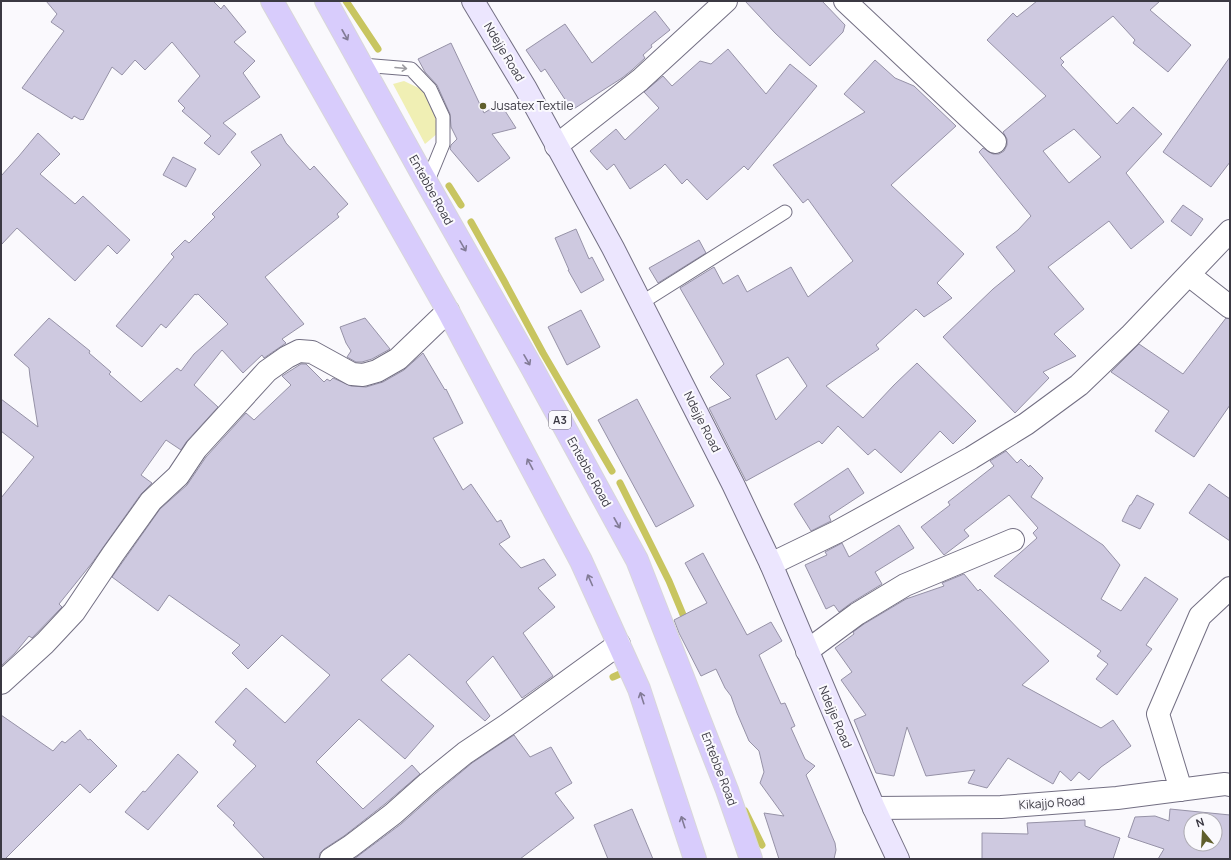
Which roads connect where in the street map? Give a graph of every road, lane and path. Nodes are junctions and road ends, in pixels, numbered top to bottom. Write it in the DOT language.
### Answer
graph roads {
  1 [pos="272,1"];
  2 [pos="326,1"];
  3 [pos="473,1"];
  4 [pos="726,1"];
  5 [pos="845,1"];
  6 [pos="362,65"];
  7 [pos="995,142"];
  8 [pos="556,146"];
  9 [pos="428,183"];
  10 [pos="785,212"];
  11 [pos="1230,231"];
  12 [pos="1189,275"];
  13 [pos="641,303"];
  14 [pos="1230,307"];
  15 [pos="448,311"];
  16 [pos="1013,540"];
  17 [pos="771,564"];
  18 [pos="1230,588"];
  19 [pos="619,644"];
  20 [pos="807,651"];
  21 [pos="1,684"];
  22 [pos="1228,782"];
  23 [pos="1181,790"];
  24 [pos="874,808"];
  25 [pos="331,859"];
  26 [pos="695,859"];
  27 [pos="751,859"];
  28 [pos="898,859"];
  1 -- 15 [label="main road"];
  2 -- 6 [label="main road, Entebbe Road / A3, one-way"];
  3 -- 8 [label="street, Ndejje Road"];
  4 -- 8 [label="street"];
  5 -- 7 [label="street"];
  6 -- 9 [label="main road, Entebbe Road / A3"];
  6 -- 9 [label="lane, one-way"];
  8 -- 13 [label="street, Ndejje Road"];
  9 -- 27 [label="main road, Entebbe Road / A3, one-way"];
  10 -- 13 [label="lane"];
  11 -- 12 [label="street"];
  12 -- 14 [label="street"];
  12 -- 17 [label="street"];
  13 -- 17 [label="street, Ndejje Road"];
  19 -- 15 [label="main road, one-way"];
  15 -- 21 [label="street"];
  16 -- 20 [label="street"];
  17 -- 20 [label="street, Ndejje Road"];
  18 -- 23 [label="street"];
  19 -- 25 [label="street"];
  26 -- 19 [label="main road, one-way"];
  20 -- 24 [label="street, Ndejje Road"];
  22 -- 23 [label="street, Kikajjo Road"];
  23 -- 24 [label="street, Kikajjo Road"];
  24 -- 28 [label="street, Ndejje Road"];
}
